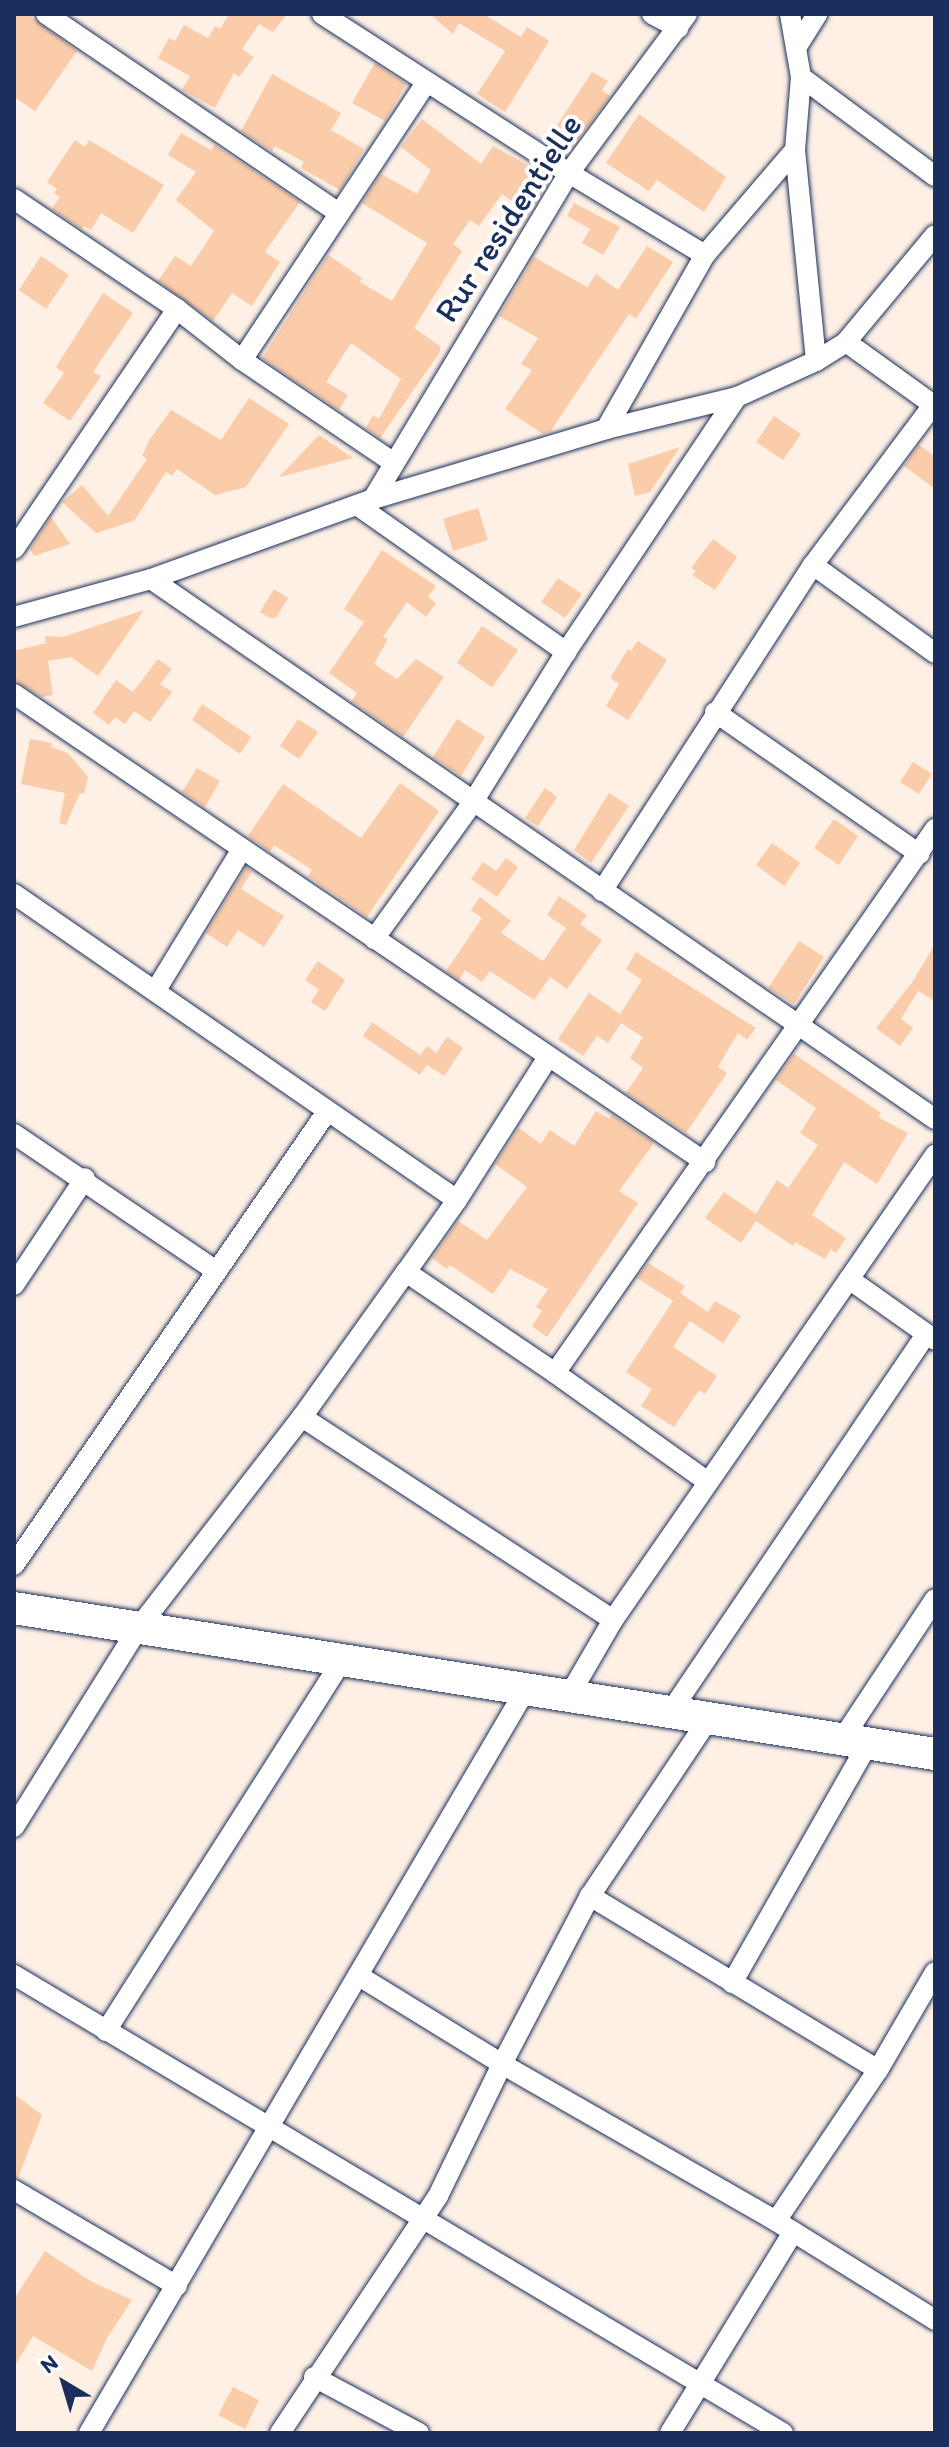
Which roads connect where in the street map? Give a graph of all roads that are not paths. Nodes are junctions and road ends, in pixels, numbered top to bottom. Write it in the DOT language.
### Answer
graph roads {
  1 [pos="322,14"];
  2 [pos="652,14"];
  3 [pos="790,14"];
  4 [pos="817,14"];
  5 [pos="56,17"];
  6 [pos="682,21"];
  7 [pos="796,48"];
  8 [pos="801,77"];
  9 [pos="426,83"];
  10 [pos="795,150"];
  11 [pos="569,173"];
  12 [pos="935,176"];
  13 [pos="14,199"];
  14 [pos="339,213"];
  15 [pos="935,235"];
  16 [pos="705,255"];
  17 [pos="177,309"];
  18 [pos="846,342"];
  19 [pos="242,360"];
  20 [pos="816,361"];
  21 [pos="737,397"];
  22 [pos="934,406"];
  23 [pos="606,429"];
  24 [pos="394,463"];
  25 [pos="365,502"];
  26 [pos="14,549"];
  27 [pos="813,565"];
  28 [pos="151,579"];
  29 [pos="14,617"];
  30 [pos="566,652"];
  31 [pos="935,653"];
  32 [pos="14,694"];
  33 [pos="715,712"];
  34 [pos="473,802"];
  35 [pos="935,829"];
  36 [pos="242,849"];
  37 [pos="919,854"];
  38 [pos="602,891"];
  39 [pos="14,894"];
  40 [pos="374,939"];
  41 [pos="156,990"];
  42 [pos="801,1026"];
  43 [pos="548,1057"];
  44 [pos="326,1113"];
  45 [pos="935,1119"];
  46 [pos="14,1134"];
  47 [pos="935,1155"];
  48 [pos="705,1162"];
  49 [pos="85,1178"];
  50 [pos="457,1200"];
  51 [pos="215,1270"];
  52 [pos="406,1272"];
  53 [pos="849,1279"];
  54 [pos="14,1285"];
  55 [pos="930,1337"];
  56 [pos="555,1373"];
  57 [pos="302,1417"];
  58 [pos="708,1482"];
  59 [pos="14,1565"];
  60 [pos="935,1599"];
  61 [pos="14,1608"];
  62 [pos="613,1620"];
  63 [pos="139,1627"];
  64 [pos="342,1660"];
  65 [pos="526,1689"];
  66 [pos="570,1694"];
  67 [pos="671,1711"];
  68 [pos="709,1718"];
  69 [pos="854,1742"];
  70 [pos="935,1754"];
  71 [pos="14,1827"];
  72 [pos="590,1896"];
  73 [pos="935,1972"];
  74 [pos="14,1975"];
  75 [pos="359,1976"];
  76 [pos="732,1983"];
  77 [pos="106,2031"];
  78 [pos="502,2064"];
  79 [pos="878,2070"];
  80 [pos="269,2128"];
  81 [pos="14,2190"];
  82 [pos="424,2220"];
  83 [pos="784,2226"];
  84 [pos="177,2286"];
  85 [pos="934,2318"];
  86 [pos="314,2377"];
  87 [pos="699,2383"];
  88 [pos="89,2433"];
  89 [pos="280,2433"];
  90 [pos="419,2433"];
  91 [pos="670,2433"];
  92 [pos="783,2433"];
  1 -- 9 [label="street"];
  2 -- 6 [label="street"];
  3 -- 7 [label="street"];
  4 -- 7 [label="street"];
  5 -- 14 [label="street"];
  6 -- 11 [label="street, Rur residentielle"];
  7 -- 8 [label="street"];
  8 -- 10 [label="street"];
  8 -- 12 [label="street"];
  9 -- 11 [label="street"];
  9 -- 14 [label="street"];
  10 -- 16 [label="street"];
  10 -- 20 [label="street"];
  11 -- 16 [label="street"];
  11 -- 24 [label="street, Rur residentielle"];
  13 -- 17 [label="street"];
  14 -- 19 [label="street"];
  15 -- 18 [label="street"];
  16 -- 23 [label="street"];
  17 -- 19 [label="street"];
  17 -- 26 [label="street"];
  18 -- 20 [label="street"];
  18 -- 22 [label="street"];
  19 -- 24 [label="street"];
  20 -- 21 [label="street"];
  21 -- 23 [label="street"];
  21 -- 30 [label="street"];
  22 -- 27 [label="street"];
  23 -- 25 [label="street"];
  24 -- 25 [label="street, Rur residentielle"];
  25 -- 28 [label="street"];
  25 -- 30 [label="street"];
  27 -- 31 [label="street"];
  27 -- 33 [label="street"];
  28 -- 29 [label="street"];
  28 -- 34 [label="street"];
  30 -- 34 [label="street"];
  32 -- 36 [label="street"];
  33 -- 37 [label="street"];
  33 -- 38 [label="street"];
  34 -- 38 [label="street"];
  34 -- 40 [label="street"];
  35 -- 37 [label="street"];
  36 -- 40 [label="street"];
  36 -- 41 [label="street"];
  37 -- 42 [label="street"];
  38 -- 42 [label="street"];
  39 -- 41 [label="street"];
  40 -- 43 [label="street"];
  41 -- 44 [label="street"];
  42 -- 45 [label="street"];
  42 -- 48 [label="street"];
  43 -- 48 [label="street"];
  43 -- 50 [label="street"];
  44 -- 50 [label="street"];
  44 -- 51 [label="street"];
  46 -- 49 [label="street"];
  47 -- 53 [label="street"];
  48 -- 56 [label="street"];
  49 -- 51 [label="street"];
  49 -- 54 [label="street"];
  50 -- 52 [label="street"];
  51 -- 59 [label="street"];
  52 -- 56 [label="street"];
  52 -- 57 [label="street"];
  53 -- 55 [label="street"];
  53 -- 58 [label="street"];
  55 -- 67 [label="street"];
  56 -- 58 [label="street"];
  57 -- 62 [label="street"];
  57 -- 63 [label="street"];
  58 -- 62 [label="street"];
  60 -- 69 [label="street"];
  61 -- 63 [label="main road"];
  62 -- 66 [label="street"];
  63 -- 64 [label="main road"];
  63 -- 71 [label="street"];
  64 -- 65 [label="main road"];
  64 -- 77 [label="street"];
  65 -- 66 [label="main road"];
  65 -- 75 [label="street"];
  66 -- 67 [label="main road"];
  67 -- 68 [label="main road"];
  68 -- 69 [label="main road"];
  68 -- 72 [label="street"];
  69 -- 70 [label="main road"];
  69 -- 76 [label="street"];
  72 -- 76 [label="street"];
  72 -- 78 [label="street"];
  73 -- 79 [label="street"];
  74 -- 77 [label="street"];
  75 -- 78 [label="street"];
  75 -- 80 [label="street"];
  76 -- 79 [label="street"];
  77 -- 80 [label="street"];
  78 -- 82 [label="street"];
  78 -- 83 [label="street"];
  79 -- 83 [label="street"];
  80 -- 82 [label="street"];
  80 -- 84 [label="street"];
  81 -- 84 [label="street"];
  82 -- 86 [label="street"];
  82 -- 87 [label="street"];
  83 -- 85 [label="street"];
  83 -- 87 [label="street"];
  84 -- 88 [label="street"];
  86 -- 89 [label="street"];
  86 -- 90 [label="street"];
  87 -- 91 [label="street"];
  87 -- 92 [label="street"];
}
